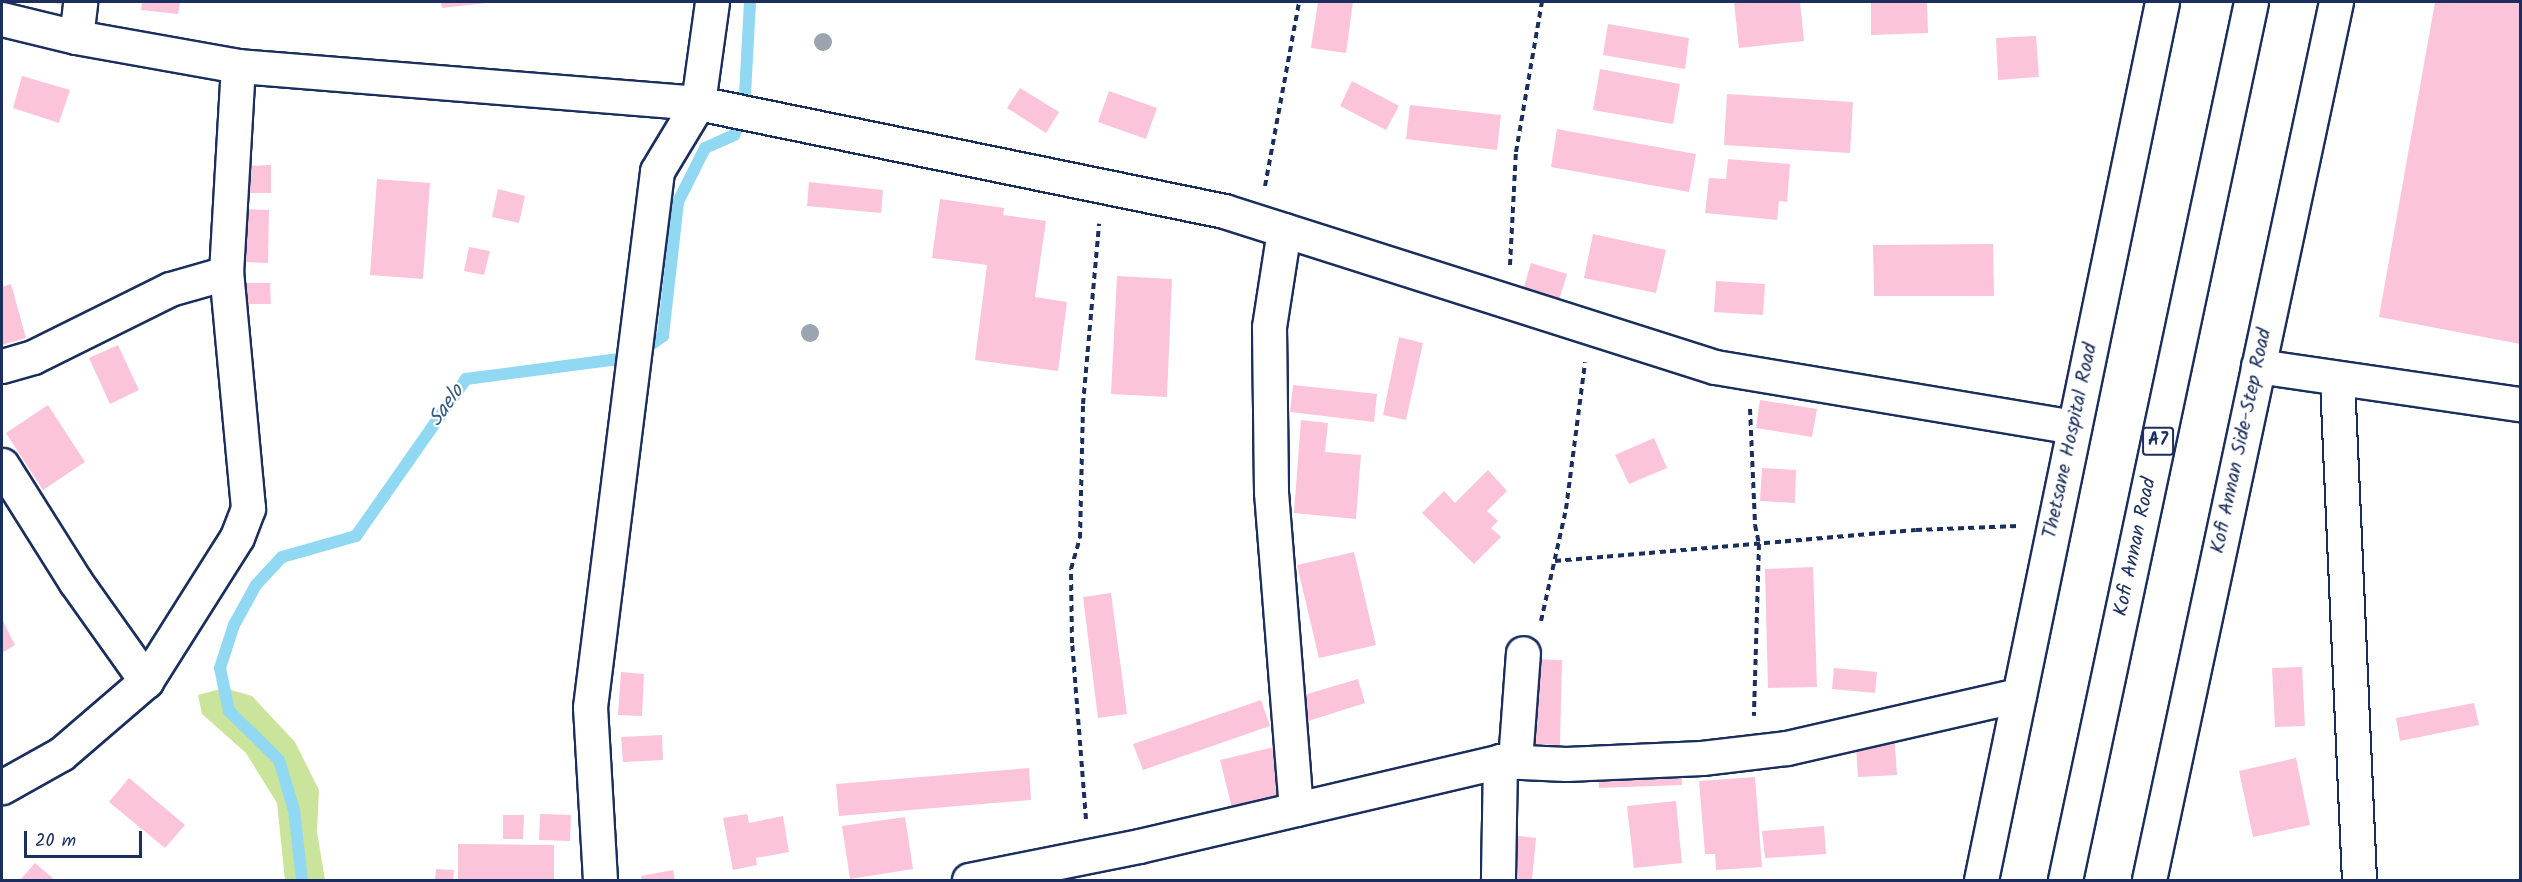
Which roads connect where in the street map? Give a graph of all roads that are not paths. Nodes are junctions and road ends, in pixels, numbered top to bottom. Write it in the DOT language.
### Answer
graph roads {
  1 [pos="80,2"];
  2 [pos="712,2"];
  3 [pos="2163,2"];
  4 [pos="2251,2"];
  5 [pos="2336,2"];
  6 [pos="2,19"];
  7 [pos="76,37"];
  8 [pos="238,66"];
  9 [pos="698,103"];
  10 [pos="1271,226"];
  11 [pos="226,273"];
  12 [pos="2,366"];
  13 [pos="2258,366"];
  14 [pos="2337,380"];
  15 [pos="2520,404"];
  16 [pos="2074,427"];
  17 [pos="2,465"];
  18 [pos="1523,653"];
  19 [pos="146,681"];
  20 [pos="2019,695"];
  21 [pos="1507,761"];
  22 [pos="2,787"];
  23 [pos="1296,809"];
  24 [pos="1089,868"];
  25 [pos="600,880"];
  26 [pos="969,880"];
  27 [pos="1498,880"];
  28 [pos="1981,880"];
  29 [pos="2066,880"];
  30 [pos="2149,880"];
  31 [pos="2359,880"];
  1 -- 7 [label="street"];
  2 -- 9 [label="street"];
  3 -- 16 [label="street, Thetsane Hospital Road"];
  4 -- 29 [label="street, Kofi Annan Road / A7"];
  5 -- 13 [label="street, Kofi Annan Side-Step Road"];
  6 -- 7 [label="street"];
  7 -- 8 [label="street"];
  8 -- 9 [label="street"];
  8 -- 11 [label="street"];
  9 -- 10 [label="street"];
  9 -- 25 [label="street"];
  10 -- 16 [label="street"];
  10 -- 23 [label="street"];
  11 -- 12 [label="street"];
  11 -- 19 [label="street"];
  13 -- 14 [label="street"];
  13 -- 30 [label="street, Kofi Annan Side-Step Road"];
  14 -- 15 [label="street"];
  14 -- 31 [label="street"];
  16 -- 20 [label="street, Thetsane Hospital Road"];
  17 -- 19 [label="street"];
  18 -- 21 [label="street"];
  19 -- 22 [label="street"];
  20 -- 21 [label="street"];
  20 -- 28 [label="street, Thetsane Hospital Road"];
  21 -- 23 [label="street"];
  21 -- 27 [label="street"];
  23 -- 24 [label="street"];
  24 -- 26 [label="street"];
}
